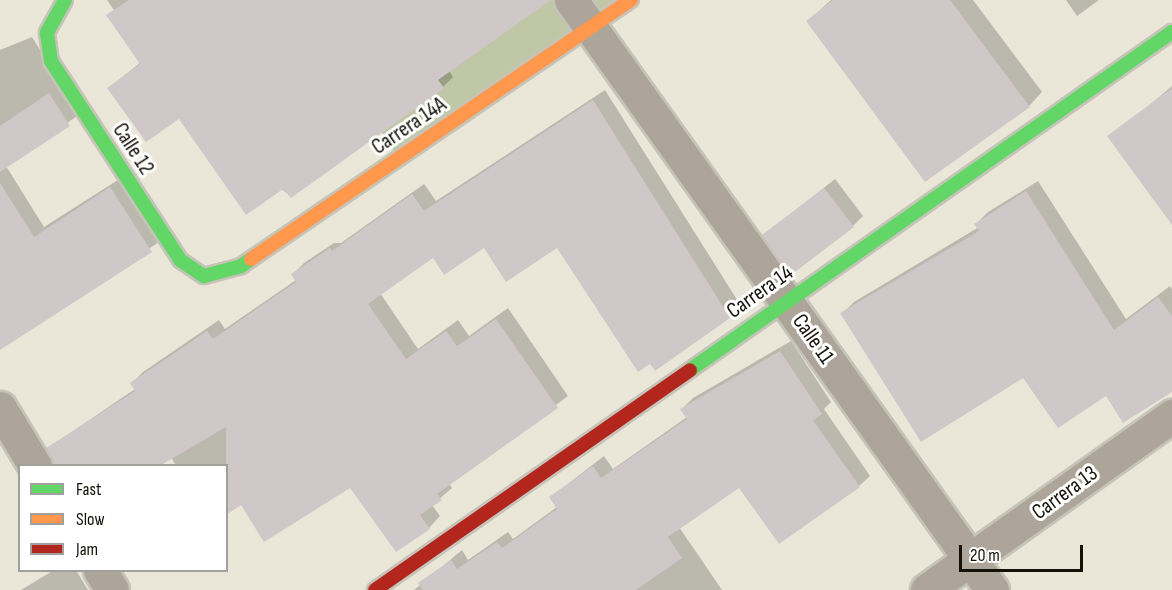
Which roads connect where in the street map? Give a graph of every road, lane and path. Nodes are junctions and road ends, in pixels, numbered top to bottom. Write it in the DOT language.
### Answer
graph roads {
  1 [pos="65,0"];
  2 [pos="571,0"];
  3 [pos="631,0"];
  4 [pos="591,27"];
  5 [pos="1172,32"];
  6 [pos="204,276"];
  7 [pos="785,299"];
  8 [pos="0,408"];
  9 [pos="1172,416"];
  10 [pos="34,464"];
  11 [pos="971,561"];
  12 [pos="101,572"];
  13 [pos="112,590"];
  14 [pos="377,590"];
  15 [pos="927,590"];
  16 [pos="992,590"];
  1 -- 6 [label="street, Calle 12"];
  2 -- 4 [label="street, Calle 11"];
  3 -- 4 [label="street, Carrera 14A"];
  4 -- 6 [label="street, Carrera 14A"];
  4 -- 7 [label="street, Calle 11"];
  5 -- 7 [label="street, Carrera 14"];
  7 -- 11 [label="street, Calle 11"];
  7 -- 14 [label="street, Carrera 14"];
  8 -- 10 [label="street"];
  9 -- 11 [label="street, Carrera 13"];
  11 -- 15 [label="street, Carrera 13"];
  11 -- 16 [label="street, Calle 11"];
  12 -- 13 [label="street"];
}
